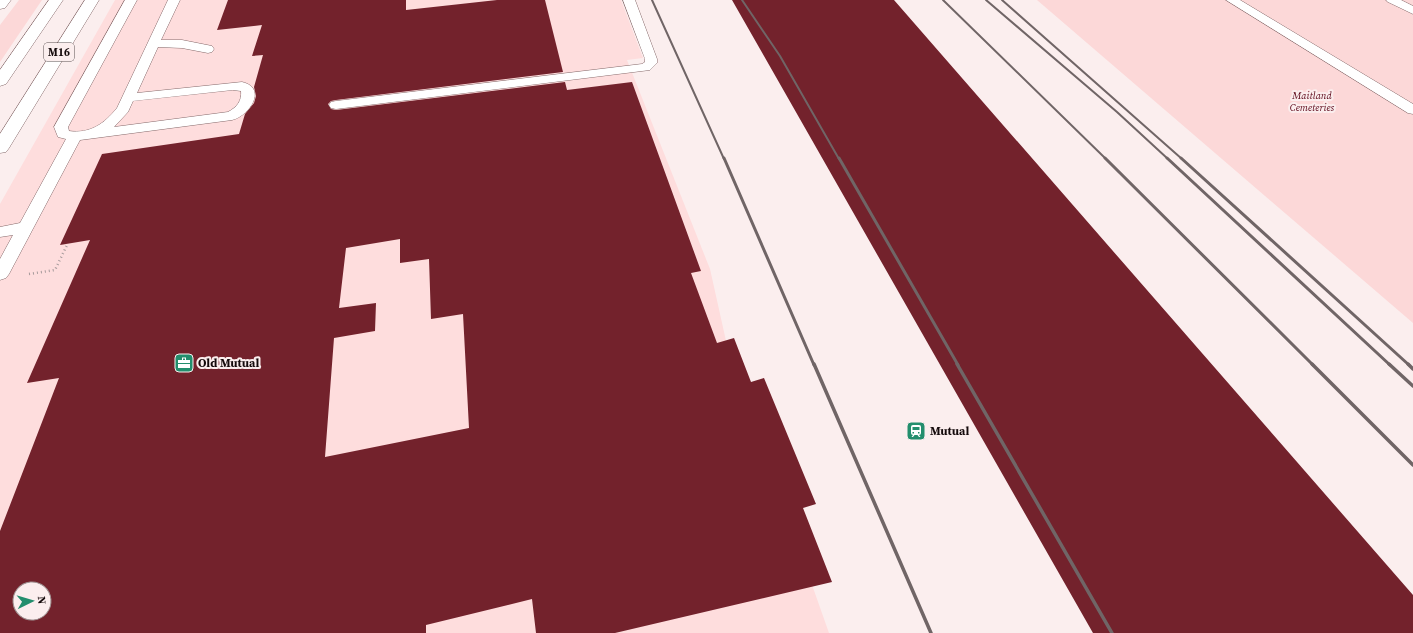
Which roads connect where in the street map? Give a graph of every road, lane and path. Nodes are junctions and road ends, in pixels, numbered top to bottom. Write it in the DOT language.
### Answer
graph roads {
  1 [pos="4,0"];
  2 [pos="56,0"];
  3 [pos="92,0"];
  4 [pos="131,0"];
  5 [pos="174,0"];
  6 [pos="629,0"];
  7 [pos="1232,0"];
  8 [pos="1392,0"];
  9 [pos="0,5"];
  10 [pos="1413,11"];
  11 [pos="154,43"];
  12 [pos="208,49"];
  13 [pos="0,81"];
  14 [pos="128,98"];
  15 [pos="336,106"];
  16 [pos="1413,110"];
  17 [pos="96,133"];
  18 [pos="75,136"];
  19 [pos="0,148"];
  20 [pos="24,227"];
  21 [pos="0,232"];
  22 [pos="67,246"];
  23 [pos="6,250"];
  24 [pos="0,274"];
  25 [pos="27,275"];
  1 -- 9 [label="main road"];
  2 -- 13 [label="main road, M16"];
  3 -- 19 [label="main road, M16"];
  4 -- 18 [label="lane"];
  5 -- 11 [label="lane"];
  6 -- 15 [label="lane"];
  7 -- 16 [label="lane"];
  8 -- 10 [label="lane"];
  11 -- 12 [label="lane"];
  11 -- 14 [label="lane"];
  14 -- 17 [label="lane"];
  14 -- 17 [label="lane"];
  17 -- 18 [label="lane"];
  18 -- 20 [label="lane"];
  20 -- 21 [label="lane"];
  20 -- 23 [label="lane"];
  22 -- 25 [label="path"];
  23 -- 24 [label="lane"];
}
